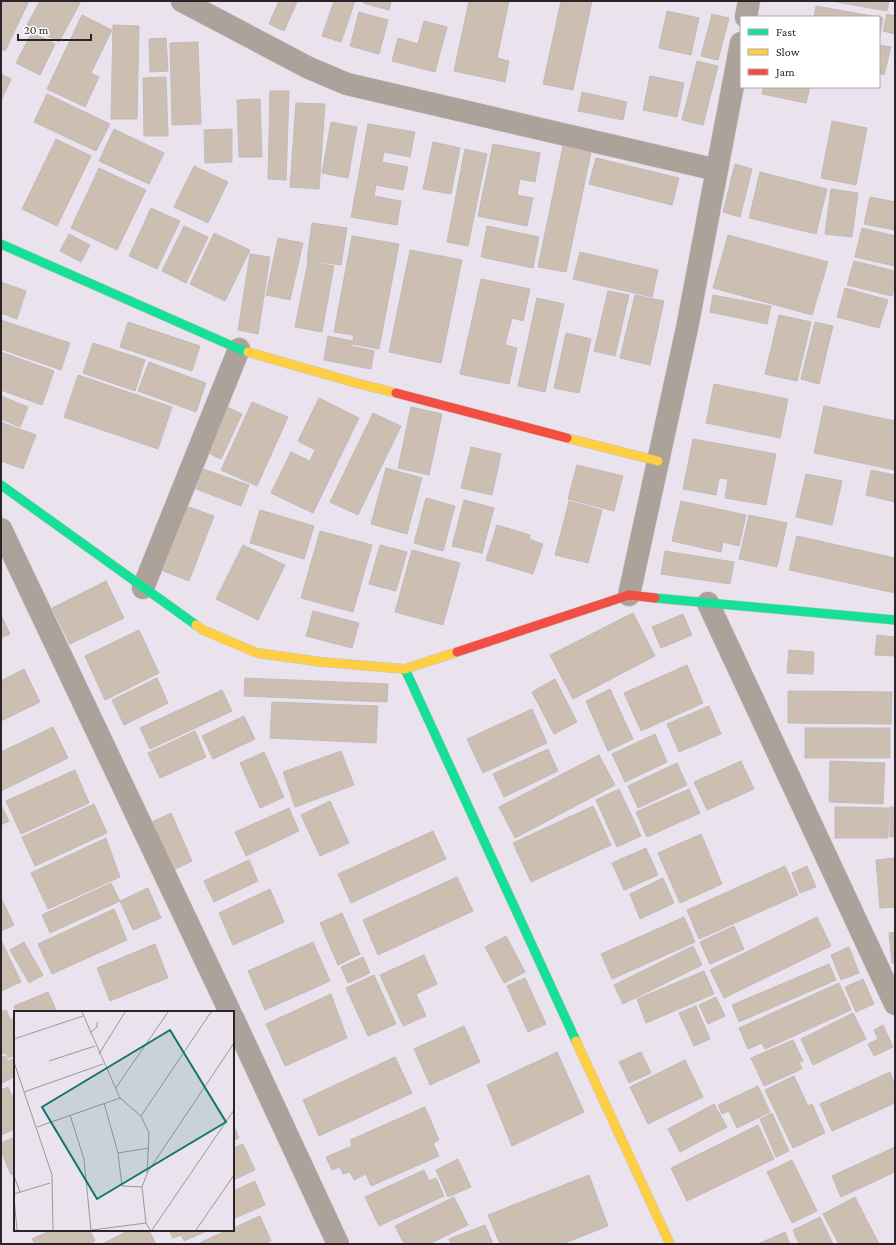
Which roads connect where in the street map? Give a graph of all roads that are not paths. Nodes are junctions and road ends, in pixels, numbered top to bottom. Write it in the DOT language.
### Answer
graph roads {
  1 [pos="182,1"];
  2 [pos="749,1"];
  3 [pos="746,16"];
  4 [pos="740,48"];
  5 [pos="717,170"];
  6 [pos="1,244"];
  7 [pos="239,349"];
  8 [pos="658,461"];
  9 [pos="1,486"];
  10 [pos="1,529"];
  11 [pos="143,588"];
  12 [pos="629,595"];
  13 [pos="708,604"];
  14 [pos="895,620"];
  15 [pos="406,669"];
  16 [pos="895,1004"];
  17 [pos="230,1011"];
  18 [pos="234,1020"];
  19 [pos="338,1244"];
  20 [pos="670,1244"];
  1 -- 5 [label="street"];
  2 -- 3 [label="street"];
  4 -- 5 [label="street"];
  5 -- 8 [label="street"];
  6 -- 7 [label="street"];
  7 -- 8 [label="street"];
  7 -- 11 [label="street"];
  8 -- 12 [label="street"];
  9 -- 11 [label="street"];
  10 -- 17 [label="street"];
  11 -- 15 [label="street"];
  12 -- 13 [label="street"];
  12 -- 15 [label="street"];
  13 -- 14 [label="street"];
  13 -- 16 [label="street"];
  15 -- 20 [label="street"];
  18 -- 19 [label="street"];
}
